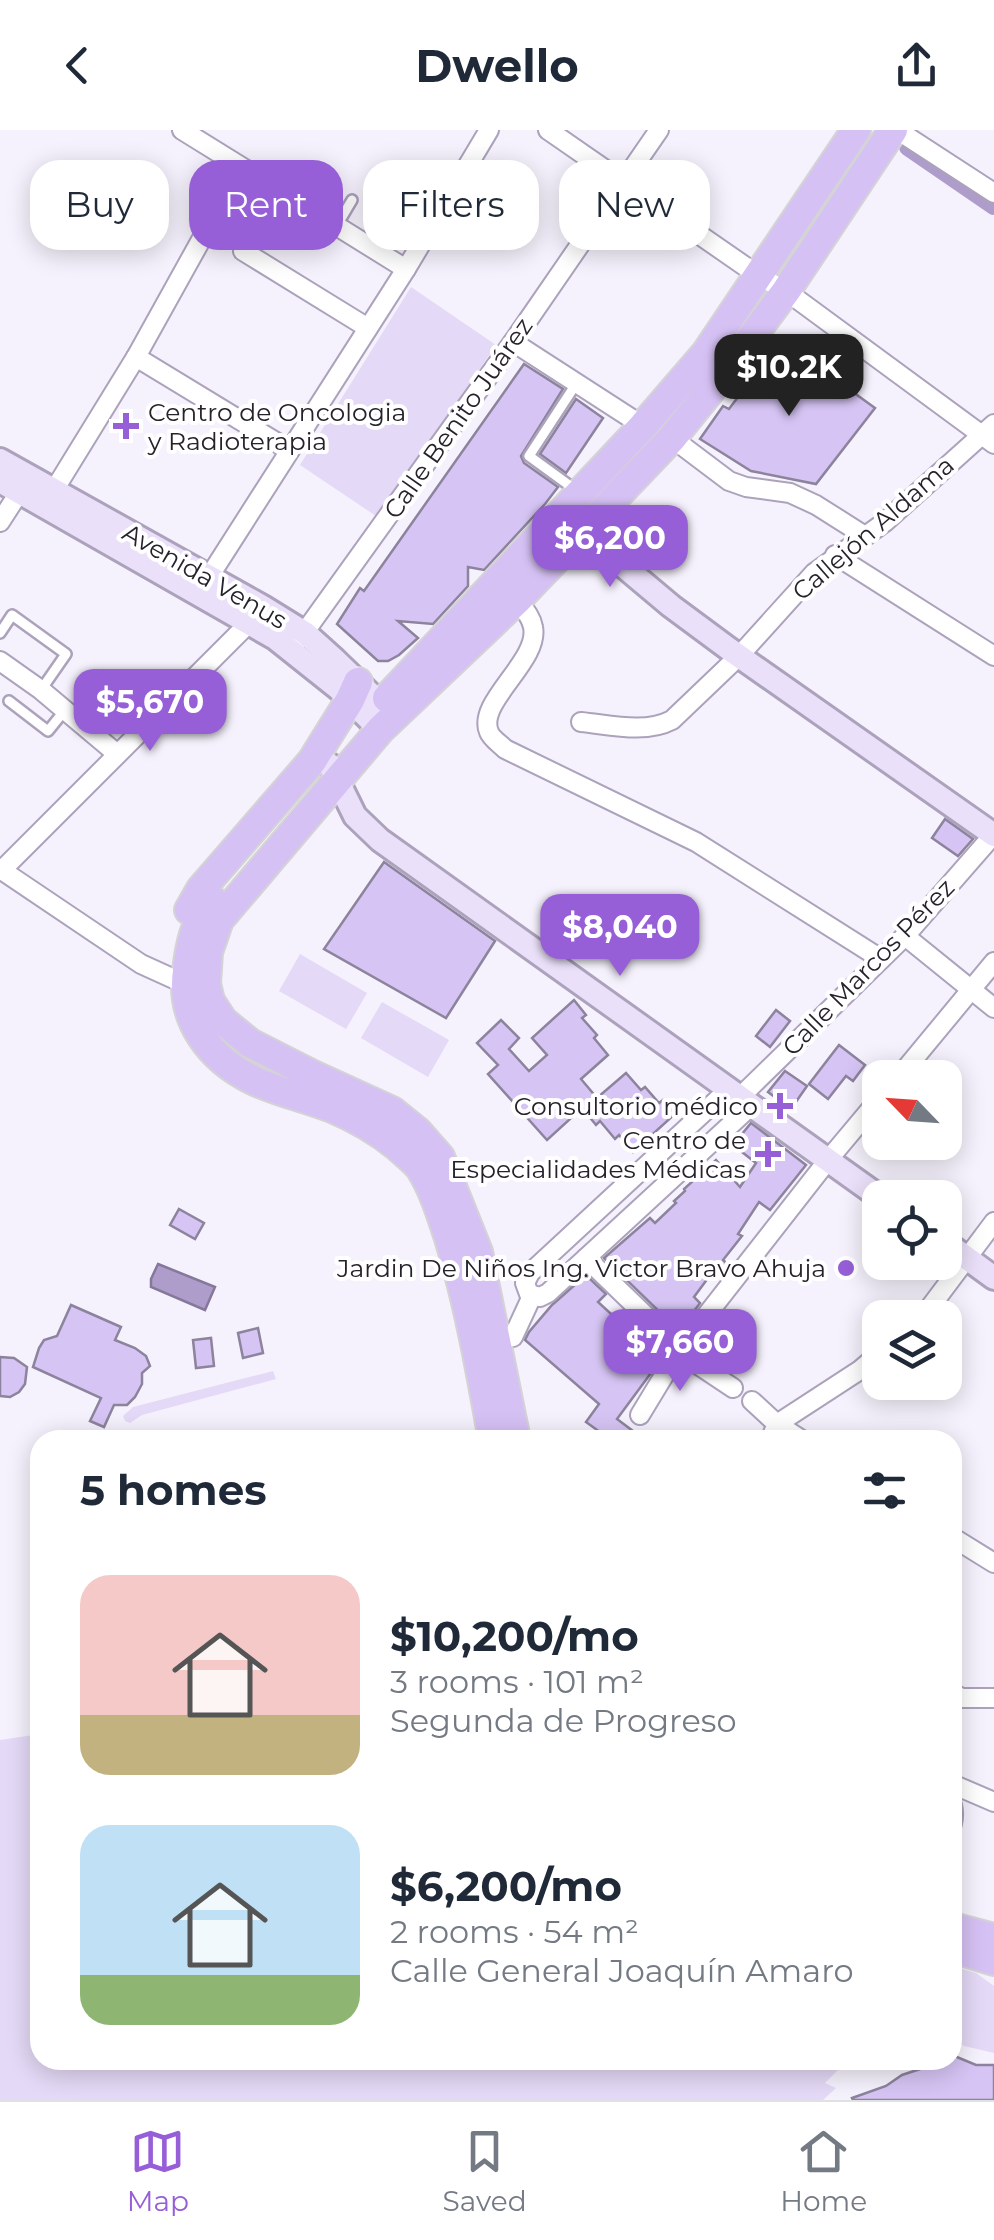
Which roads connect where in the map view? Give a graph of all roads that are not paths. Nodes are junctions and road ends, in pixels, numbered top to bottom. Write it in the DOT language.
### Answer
graph roads {
  1 [pos="182,130"];
  2 [pos="202,130"];
  3 [pos="488,130"];
  4 [pos="548,130"];
  5 [pos="659,130"];
  6 [pos="856,130"];
  7 [pos="895,130"];
  8 [pos="229,160"];
  9 [pos="246,160"];
  10 [pos="590,160"];
  11 [pos="640,160"];
  12 [pos="994,193"];
  13 [pos="352,200"];
  14 [pos="343,215"];
  15 [pos="343,230"];
  16 [pos="710,242"];
  17 [pos="195,250"];
  18 [pos="244,250"];
  19 [pos="578,250"];
  20 [pos="406,270"];
  21 [pos="752,271"];
  22 [pos="786,291"];
  23 [pos="368,328"];
  24 [pos="513,342"];
  25 [pos="136,357"];
  26 [pos="578,382"];
  27 [pos="643,426"];
  28 [pos="990,434"];
  29 [pos="672,438"];
  30 [pos="290,450"];
  31 [pos="0,460"];
  32 [pos="16,483"];
  33 [pos="49,498"];
  34 [pos="570,502"];
  35 [pos="0,522"];
  36 [pos="583,534"];
  37 [pos="865,536"];
  38 [pos="836,556"];
  39 [pos="209,577"];
  40 [pos="516,600"];
  41 [pos="256,615"];
  42 [pos="0,633"];
  43 [pos="297,642"];
  44 [pos="734,653"];
  45 [pos="994,656"];
  46 [pos="0,661"];
  47 [pos="41,690"];
  48 [pos="10,701"];
  49 [pos="372,709"];
  50 [pos="65,710"];
  51 [pos="582,722"];
  52 [pos="116,754"];
  53 [pos="333,773"];
  54 [pos="994,835"];
  55 [pos="1,869"];
  56 [pos="904,936"];
  57 [pos="881,958"];
  58 [pos="994,962"];
  59 [pos="181,990"];
  60 [pos="971,991"];
  61 [pos="994,1008"];
  62 [pos="222,1021"];
  63 [pos="913,1060"];
  64 [pos="740,1097"];
  65 [pos="862,1119"];
  66 [pos="828,1160"];
  67 [pos="639,1172"];
  68 [pos="862,1184"];
  69 [pos="658,1192"];
  70 [pos="994,1222"];
  71 [pos="962,1254"];
  72 [pos="967,1257"];
  73 [pos="586,1258"];
  74 [pos="994,1278"];
  75 [pos="532,1296"];
  76 [pos="935,1300"];
  77 [pos="512,1338"];
  78 [pos="687,1355"];
  79 [pos="862,1368"];
  80 [pos="640,1416"];
  81 [pos="491,1430"];
  82 [pos="514,1430"];
  83 [pos="772,1430"];
  84 [pos="777,1430"];
  85 [pos="962,1543"];
  86 [pos="994,1562"];
  87 [pos="962,1695"];
  88 [pos="994,1698"];
  89 [pos="962,1788"];
  90 [pos="994,1802"];
  91 [pos="962,1930"];
  92 [pos="994,1938"];
  93 [pos="962,1951"];
  94 [pos="994,1962"];
  1 -- 8 [label="street"];
  2 -- 9 [label="street"];
  3 -- 20 [label="street"];
  4 -- 10 [label="street"];
  5 -- 11 [label="street, Calle Benito Juárez"];
  6 -- 21 [label="main road"];
  7 -- 12 [label="street"];
  7 -- 22 [label="main road"];
  13 -- 14 [label="lane"];
  15 -- 20 [label="street"];
  16 -- 21 [label="street"];
  17 -- 25 [label="street"];
  18 -- 23 [label="street"];
  19 -- 24 [label="street, Calle Benito Juárez"];
  20 -- 23 [label="street"];
  21 -- 22 [label="street"];
  21 -- 27 [label="main road"];
  22 -- 28 [label="street"];
  22 -- 29 [label="main road"];
  23 -- 30 [label="street"];
  24 -- 26 [label="street"];
  24 -- 43 [label="street, Calle Benito Juárez"];
  25 -- 30 [label="street"];
  25 -- 33 [label="street"];
  26 -- 27 [label="street"];
  26 -- 34 [label="lane"];
  27 -- 34 [label="main road"];
  28 -- 37 [label="street, Callejón Aldama"];
  29 -- 36 [label="main road"];
  29 -- 37 [label="street"];
  30 -- 39 [label="street"];
  31 -- 32 [label="street, Avenida Venus"];
  32 -- 33 [label="street, Avenida Venus"];
  32 -- 35 [label="street"];
  33 -- 39 [label="street, Avenida Venus"];
  33 -- 41 [label="street, Avenida Venus"];
  34 -- 36 [label="street"];
  34 -- 49 [label="main road"];
  36 -- 40 [label="main road"];
  36 -- 44 [label="street"];
  37 -- 38 [label="street, Callejón Aldama"];
  38 -- 44 [label="street, Callejón Aldama"];
  38 -- 45 [label="street"];
  39 -- 41 [label="street, Avenida Venus"];
  40 -- 49 [label="main road"];
  40 -- 57 [label="street"];
  41 -- 43 [label="street, Avenida Venus"];
  41 -- 52 [label="street"];
  42 -- 47 [label="lane"];
  43 -- 49 [label="street, Avenida Venus"];
  44 -- 51 [label="street, Callejón Aldama"];
  44 -- 54 [label="street"];
  46 -- 47 [label="street"];
  47 -- 50 [label="street"];
  48 -- 50 [label="lane"];
  49 -- 53 [label="main road"];
  49 -- 59 [label="main road"];
  50 -- 52 [label="street"];
  52 -- 55 [label="street"];
  53 -- 59 [label="main road"];
  53 -- 62 [label="main road"];
  53 -- 64 [label="street"];
  54 -- 56 [label="street, Calle Marcos Pérez"];
  55 -- 59 [label="street"];
  56 -- 57 [label="street, Calle Marcos Pérez"];
  56 -- 60 [label="street"];
  57 -- 64 [label="street, Calle Marcos Pérez"];
  58 -- 60 [label="street"];
  59 -- 62 [label="main road"];
  59 -- 81 [label="main road"];
  60 -- 61 [label="street"];
  60 -- 63 [label="street"];
  62 -- 82 [label="main road"];
  64 -- 66 [label="street"];
  64 -- 67 [label="street"];
  64 -- 69 [label="street"];
  65 -- 66 [label="street"];
  66 -- 68 [label="street"];
  66 -- 78 [label="street"];
  67 -- 69 [label="lane"];
  67 -- 75 [label="street"];
  69 -- 73 [label="street"];
  70 -- 72 [label="street"];
  71 -- 72 [label="street"];
  72 -- 74 [label="street"];
  72 -- 76 [label="street"];
  73 -- 75 [label="street"];
  73 -- 78 [label="street"];
  75 -- 77 [label="street"];
  78 -- 80 [label="street"];
  78 -- 83 [label="street"];
  79 -- 84 [label="street"];
  85 -- 86 [label="street"];
  87 -- 88 [label="street"];
  89 -- 90 [label="street"];
  91 -- 92 [label="main road"];
  93 -- 94 [label="main road"];
}
